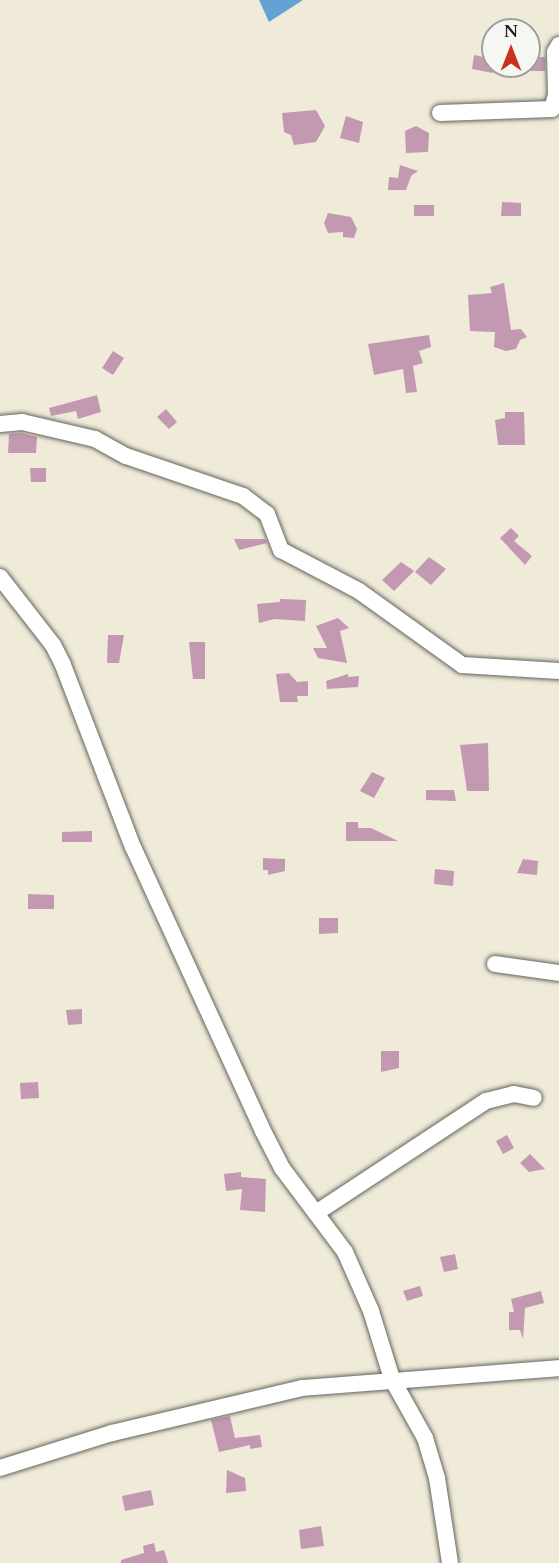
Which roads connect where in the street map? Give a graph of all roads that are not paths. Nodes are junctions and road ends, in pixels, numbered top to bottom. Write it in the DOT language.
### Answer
graph roads {
  1 [pos="559,45"];
  2 [pos="440,113"];
  3 [pos="0,424"];
  4 [pos="0,577"];
  5 [pos="559,671"];
  6 [pos="495,964"];
  7 [pos="559,973"];
  8 [pos="534,1098"];
  9 [pos="316,1214"];
  10 [pos="559,1368"];
  11 [pos="392,1379"];
  12 [pos="0,1468"];
  13 [pos="450,1563"];
  1 -- 2 [label="street"];
  3 -- 5 [label="street"];
  4 -- 9 [label="street"];
  6 -- 7 [label="street"];
  8 -- 9 [label="street"];
  9 -- 11 [label="street"];
  10 -- 11 [label="street"];
  11 -- 12 [label="street"];
  11 -- 13 [label="street"];
}
